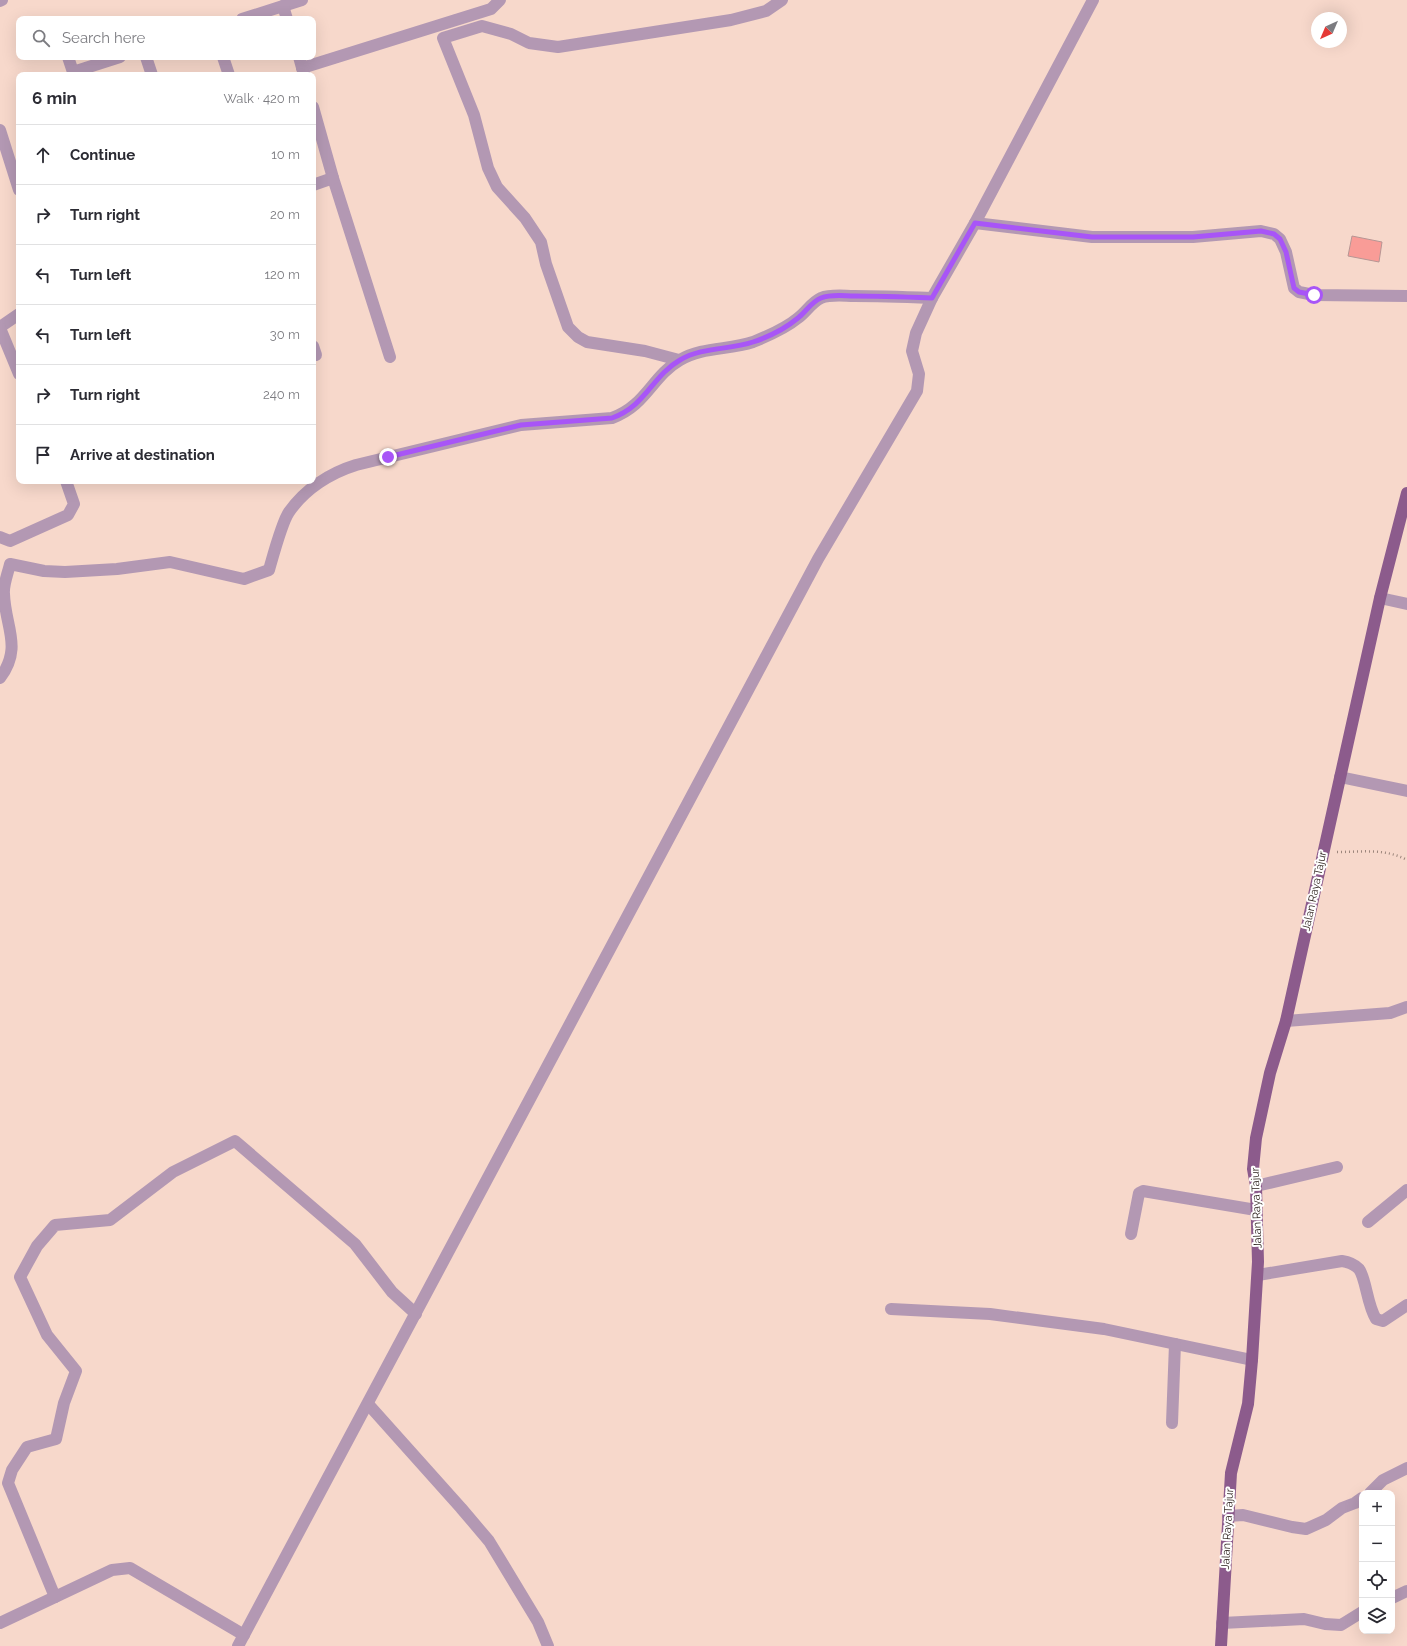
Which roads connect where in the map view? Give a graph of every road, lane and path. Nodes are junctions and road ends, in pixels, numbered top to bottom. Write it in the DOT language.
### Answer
graph roads {
  1 [pos="302,0"];
  2 [pos="500,0"];
  3 [pos="782,0"];
  4 [pos="1093,0"];
  5 [pos="283,6"];
  6 [pos="251,16"];
  7 [pos="286,16"];
  8 [pos="69,60"];
  9 [pos="111,60"];
  10 [pos="147,60"];
  11 [pos="224,60"];
  12 [pos="302,67"];
  13 [pos="73,72"];
  14 [pos="76,72"];
  15 [pos="151,72"];
  16 [pos="228,72"];
  17 [pos="316,118"];
  18 [pos="0,130"];
  19 [pos="333,178"];
  20 [pos="16,181"];
  21 [pos="316,184"];
  22 [pos="975,223"];
  23 [pos="1407,296"];
  24 [pos="932,298"];
  25 [pos="16,316"];
  26 [pos="0,328"];
  27 [pos="390,357"];
  28 [pos="679,360"];
  29 [pos="16,367"];
  30 [pos="67,484"];
  31 [pos="1407,493"];
  32 [pos="0,537"];
  33 [pos="1380,598"];
  34 [pos="1407,604"];
  35 [pos="0,678"];
  36 [pos="1340,777"];
  37 [pos="1407,791"];
  38 [pos="1322,852"];
  39 [pos="1407,860"];
  40 [pos="1407,1007"];
  41 [pos="1286,1021"];
  42 [pos="1337,1167"];
  43 [pos="1256,1186"];
  44 [pos="1407,1190"];
  45 [pos="1256,1210"];
  46 [pos="1368,1222"];
  47 [pos="1131,1234"];
  48 [pos="1258,1275"];
  49 [pos="1407,1305"];
  50 [pos="891,1309"];
  51 [pos="416,1314"];
  52 [pos="1175,1344"];
  53 [pos="1252,1360"];
  54 [pos="368,1404"];
  55 [pos="1172,1423"];
  56 [pos="1407,1468"];
  57 [pos="1373,1490"];
  58 [pos="1359,1500"];
  59 [pos="1228,1516"];
  60 [pos="1407,1591"];
  61 [pos="55,1597"];
  62 [pos="1395,1597"];
  63 [pos="1359,1614"];
  64 [pos="0,1623"];
  65 [pos="1222,1623"];
  66 [pos="241,1641"];
  67 [pos="548,1646"];
  68 [pos="1221,1646"];
  1 -- 5 [label="street"];
  2 -- 12 [label="street"];
  3 -- 28 [label="street"];
  4 -- 22 [label="street"];
  5 -- 6 [label="street"];
  5 -- 7 [label="street"];
  8 -- 13 [label="street"];
  9 -- 14 [label="street"];
  10 -- 15 [label="street"];
  11 -- 16 [label="street"];
  17 -- 19 [label="street"];
  18 -- 20 [label="street"];
  19 -- 21 [label="street"];
  19 -- 27 [label="street"];
  22 -- 23 [label="street"];
  22 -- 24 [label="street"];
  24 -- 28 [label="street"];
  24 -- 51 [label="street"];
  25 -- 26 [label="street"];
  26 -- 29 [label="street"];
  28 -- 35 [label="street"];
  30 -- 32 [label="street"];
  31 -- 33 [label="main road, Jalan Raya Tajur"];
  33 -- 34 [label="street"];
  33 -- 36 [label="main road, Jalan Raya Tajur"];
  36 -- 37 [label="street"];
  36 -- 38 [label="main road, Jalan Raya Tajur"];
  38 -- 39 [label="path"];
  38 -- 41 [label="main road, Jalan Raya Tajur"];
  40 -- 41 [label="street"];
  41 -- 43 [label="main road, Jalan Raya Tajur"];
  42 -- 43 [label="street"];
  43 -- 45 [label="main road, Jalan Raya Tajur"];
  44 -- 46 [label="street"];
  45 -- 47 [label="street"];
  45 -- 48 [label="main road, Jalan Raya Tajur"];
  48 -- 49 [label="street"];
  48 -- 53 [label="main road, Jalan Raya Tajur"];
  50 -- 52 [label="street"];
  51 -- 54 [label="street"];
  51 -- 61 [label="street"];
  52 -- 53 [label="street"];
  52 -- 55 [label="street"];
  53 -- 59 [label="main road, Jalan Raya Tajur"];
  54 -- 66 [label="street"];
  54 -- 67 [label="street"];
  56 -- 57 [label="street"];
  58 -- 59 [label="street"];
  59 -- 65 [label="main road, Jalan Raya Tajur"];
  60 -- 62 [label="street"];
  61 -- 64 [label="street"];
  61 -- 66 [label="street"];
  63 -- 65 [label="street"];
  65 -- 68 [label="main road, Jalan Raya Tajur"];
}
